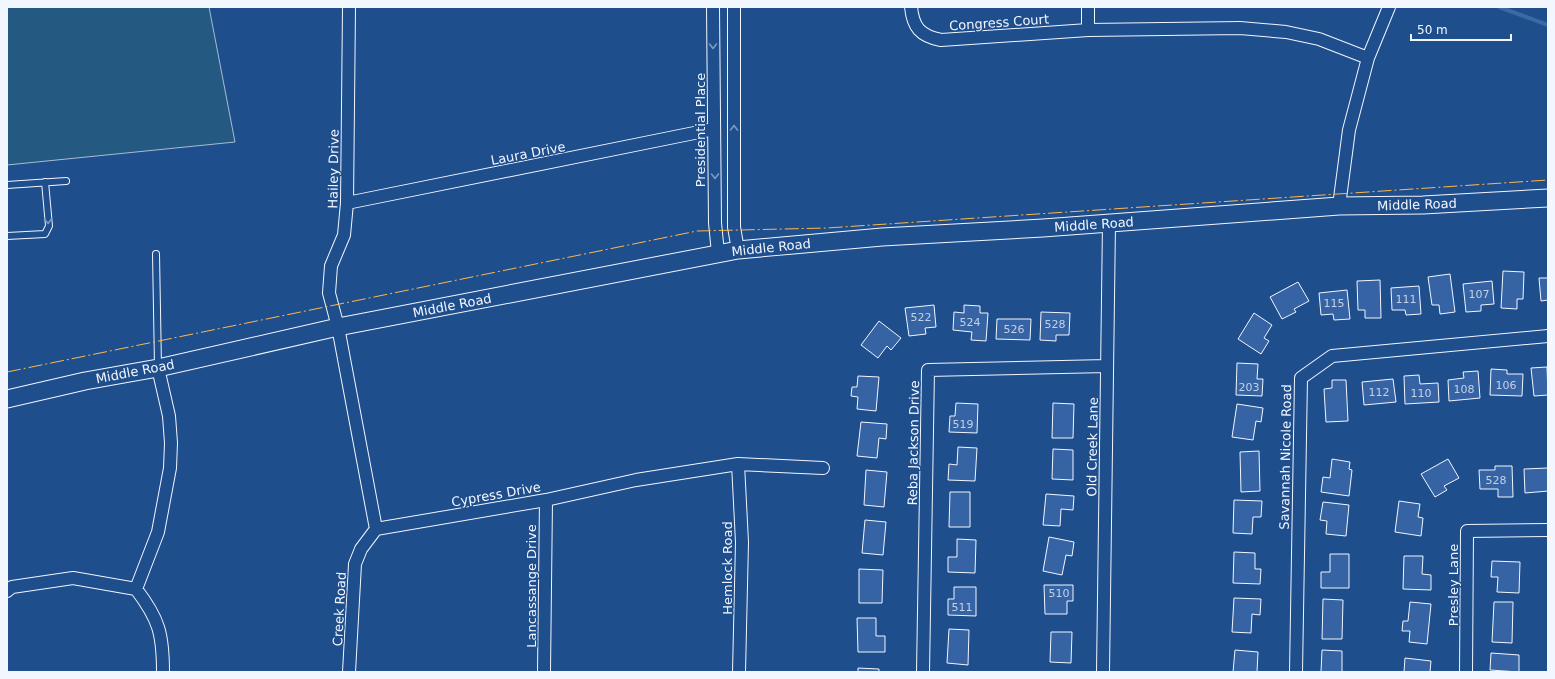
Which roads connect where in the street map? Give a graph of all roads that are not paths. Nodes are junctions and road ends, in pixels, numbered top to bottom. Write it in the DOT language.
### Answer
graph roads {
  1 [pos="349,7"];
  2 [pos="713,7"];
  3 [pos="734,7"];
  4 [pos="911,7"];
  5 [pos="1088,7"];
  6 [pos="1389,7"];
  7 [pos="1088,30"];
  8 [pos="1368,58"];
  9 [pos="714,129"];
  10 [pos="66,181"];
  11 [pos="45,182"];
  12 [pos="7,185"];
  13 [pos="1548,198"];
  14 [pos="347,203"];
  15 [pos="1339,206"];
  16 [pos="1109,223"];
  17 [pos="7,236"];
  18 [pos="738,250"];
  19 [pos="718,253"];
  20 [pos="156,254"];
  21 [pos="338,327"];
  22 [pos="1548,336"];
  23 [pos="1107,366"];
  24 [pos="158,368"];
  25 [pos="7,399"];
  26 [pos="738,464"];
  27 [pos="823,468"];
  28 [pos="546,500"];
  29 [pos="376,529"];
  30 [pos="1548,530"];
  31 [pos="136,589"];
  32 [pos="7,591"];
  33 [pos="163,672"];
  34 [pos="349,672"];
  35 [pos="544,672"];
  36 [pos="739,672"];
  37 [pos="923,672"];
  38 [pos="1103,672"];
  39 [pos="1296,672"];
  40 [pos="1466,672"];
  1 -- 14 [label="street, Hailey Drive"];
  2 -- 9 [label="street, Presidential Place, one-way"];
  18 -- 3 [label="street, one-way"];
  4 -- 7 [label="street, Congress Court"];
  5 -- 7 [label="street"];
  6 -- 8 [label="street"];
  7 -- 8 [label="street, Congress Court"];
  8 -- 15 [label="street"];
  9 -- 14 [label="street, Laura Drive"];
  9 -- 19 [label="street, Presidential Place, one-way"];
  10 -- 11 [label="lane"];
  11 -- 12 [label="lane"];
  11 -- 17 [label="lane, one-way"];
  13 -- 15 [label="main road, Middle Road"];
  14 -- 21 [label="street, Hailey Drive"];
  15 -- 16 [label="main road, Middle Road"];
  16 -- 18 [label="main road, Middle Road"];
  16 -- 23 [label="street, Old Creek Lane"];
  18 -- 19 [label="main road, Middle Road"];
  19 -- 21 [label="main road, Middle Road"];
  20 -- 24 [label="lane"];
  21 -- 24 [label="main road, Middle Road"];
  21 -- 29 [label="street"];
  22 -- 39 [label="street, Savannah Nicole Road"];
  23 -- 37 [label="street, Reba Jackson Drive"];
  23 -- 38 [label="street, Old Creek Lane"];
  24 -- 25 [label="main road, Middle Road"];
  24 -- 31 [label="street"];
  26 -- 27 [label="street, Cypress Drive"];
  26 -- 28 [label="street, Cypress Drive"];
  26 -- 36 [label="street, Hemlock Road"];
  28 -- 29 [label="street, Cypress Drive"];
  28 -- 35 [label="street, Lancassange Drive"];
  29 -- 34 [label="street, Creek Road"];
  30 -- 40 [label="street, Presley Lane"];
  31 -- 32 [label="street"];
  31 -- 33 [label="street"];
}
